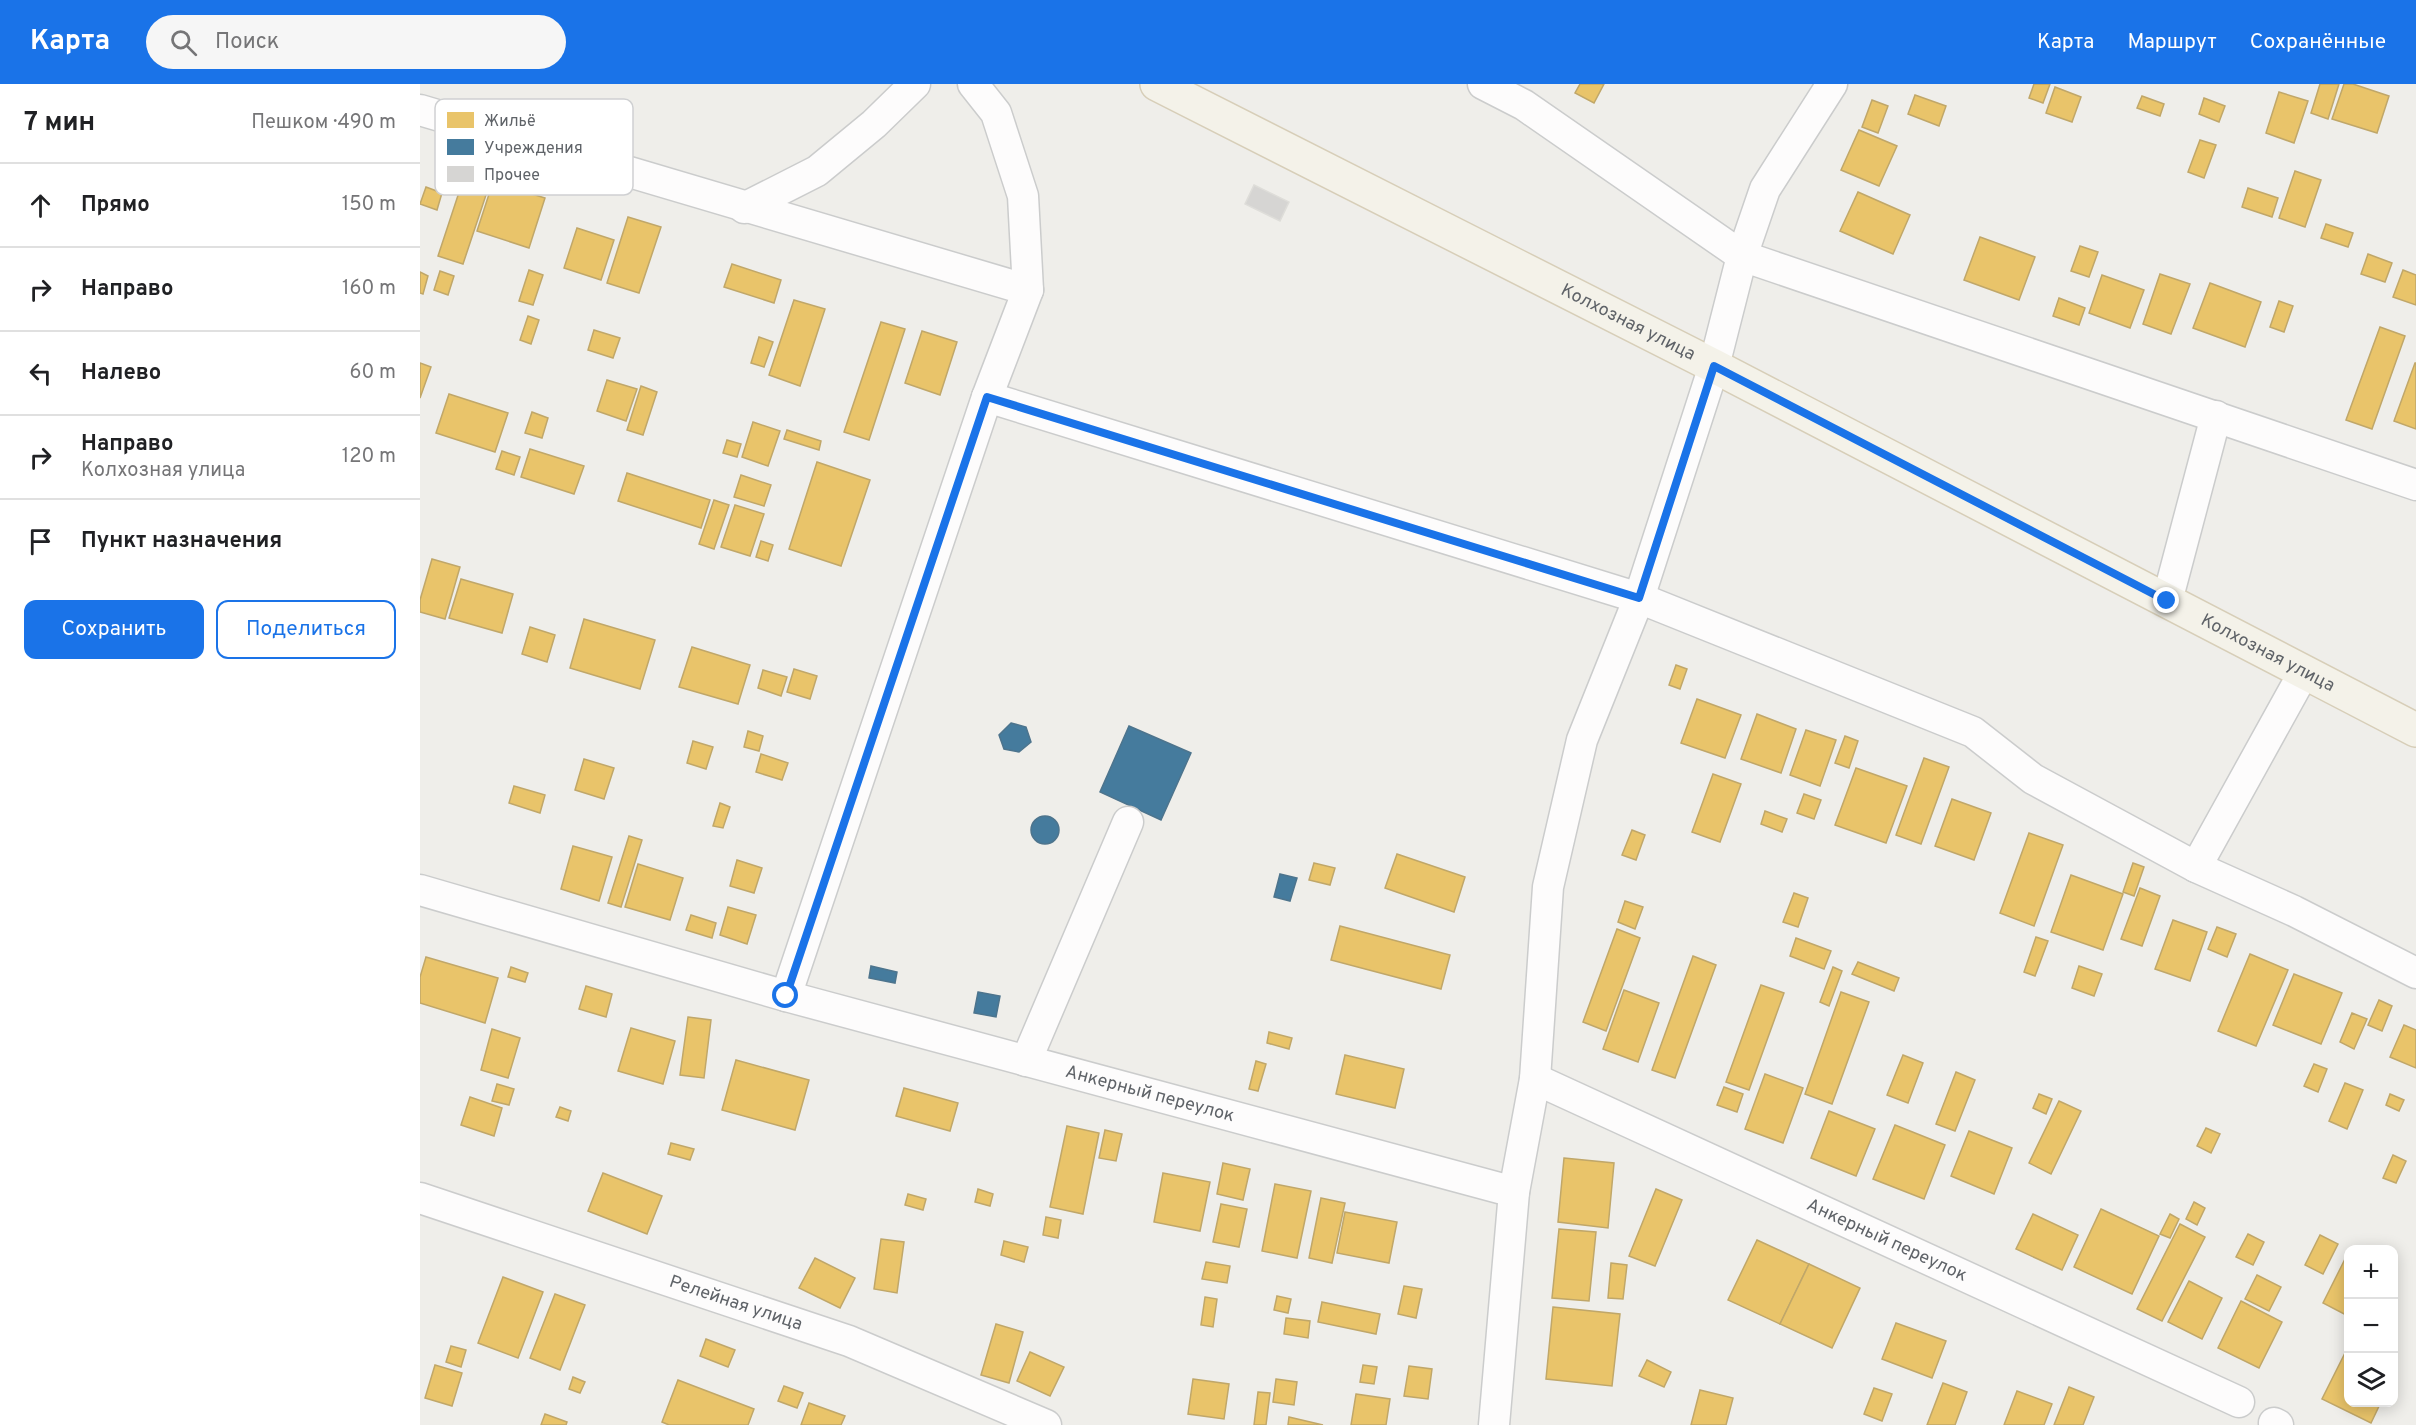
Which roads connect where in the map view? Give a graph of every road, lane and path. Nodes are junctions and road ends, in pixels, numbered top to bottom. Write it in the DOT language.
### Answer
graph roads {
  1 [pos="915,84"];
  2 [pos="973,84"];
  3 [pos="1157,84"];
  4 [pos="1483,84"];
  5 [pos="1832,84"];
  6 [pos="420,111"];
  7 [pos="435,115"];
  8 [pos="633,175"];
  9 [pos="744,208"];
  10 [pos="1742,256"];
  11 [pos="1028,290"];
  12 [pos="1714,366"];
  13 [pos="987,397"];
  14 [pos="2216,416"];
  15 [pos="2416,485"];
  16 [pos="1639,598"];
  17 [pos="2167,601"];
  18 [pos="2304,672"];
  19 [pos="2416,730"];
  20 [pos="1128,822"];
  21 [pos="2196,867"];
  22 [pos="420,890"];
  23 [pos="2416,973"];
  24 [pos="786,996"];
  25 [pos="1026,1061"];
  26 [pos="1535,1079"];
  27 [pos="1514,1192"];
  28 [pos="420,1198"];
  29 [pos="2239,1402"];
  30 [pos="1046,1425"];
  31 [pos="1494,1425"];
  1 -- 9 [label="street"];
  2 -- 11 [label="street"];
  3 -- 12 [label="main road, Колхозная улица"];
  4 -- 10 [label="street"];
  5 -- 10 [label="street"];
  6 -- 7 [label="street"];
  8 -- 9 [label="street"];
  9 -- 11 [label="street"];
  10 -- 12 [label="street"];
  10 -- 14 [label="street"];
  11 -- 13 [label="street"];
  12 -- 16 [label="street"];
  12 -- 17 [label="main road, Колхозная улица"];
  13 -- 16 [label="street"];
  13 -- 24 [label="street"];
  14 -- 15 [label="street"];
  14 -- 17 [label="street"];
  16 -- 21 [label="street"];
  16 -- 26 [label="street"];
  17 -- 18 [label="main road, Колхозная улица"];
  18 -- 19 [label="main road, Колхозная улица"];
  18 -- 21 [label="street"];
  20 -- 25 [label="street"];
  21 -- 23 [label="street"];
  22 -- 24 [label="street, Анкерный переулок"];
  24 -- 25 [label="street, Анкерный переулок"];
  25 -- 27 [label="street, Анкерный переулок"];
  26 -- 27 [label="street"];
  26 -- 29 [label="street, Анкерный переулок"];
  27 -- 31 [label="street"];
  28 -- 30 [label="street, Релейная улица"];
}
